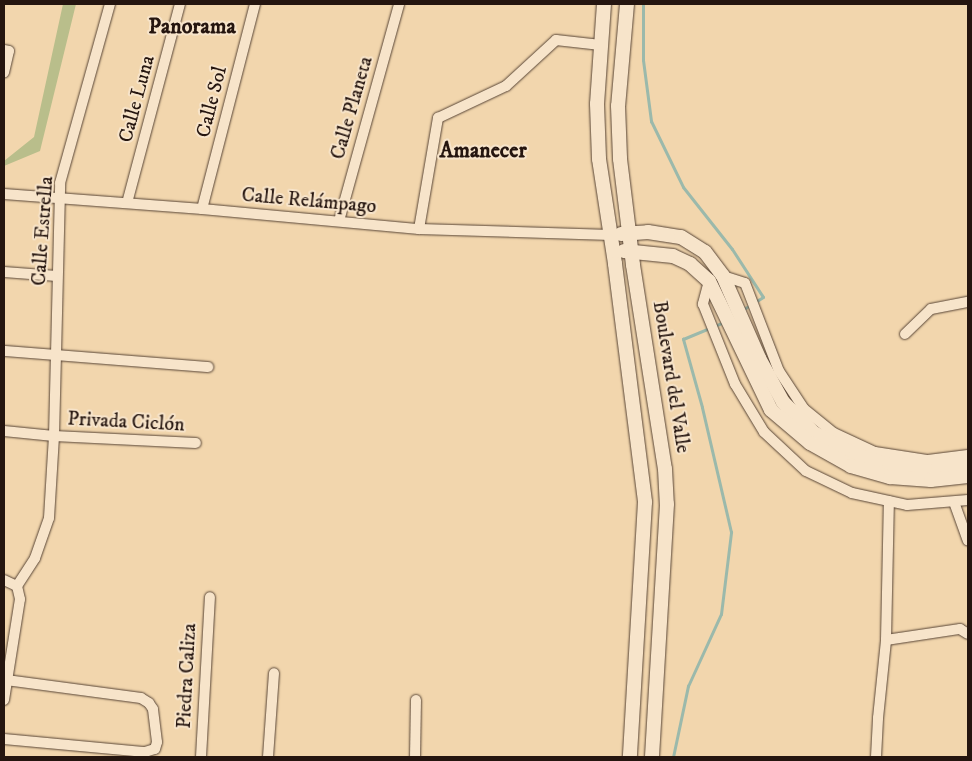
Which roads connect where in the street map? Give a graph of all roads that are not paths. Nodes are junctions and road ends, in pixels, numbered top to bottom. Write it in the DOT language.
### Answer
graph roads {
  1 [pos="110,4"];
  2 [pos="180,4"];
  3 [pos="255,4"];
  4 [pos="399,4"];
  5 [pos="604,4"];
  6 [pos="627,4"];
  7 [pos="601,45"];
  8 [pos="4,50"];
  9 [pos="4,72"];
  10 [pos="4,194"];
  11 [pos="59,199"];
  12 [pos="127,203"];
  13 [pos="202,209"];
  14 [pos="339,221"];
  15 [pos="419,229"];
  16 [pos="629,234"];
  17 [pos="611,235"];
  18 [pos="632,250"];
  19 [pos="613,251"];
  20 [pos="4,272"];
  21 [pos="57,276"];
  22 [pos="723,276"];
  23 [pos="709,281"];
  24 [pos="968,302"];
  25 [pos="905,334"];
  26 [pos="4,351"];
  27 [pos="56,355"];
  28 [pos="208,367"];
  29 [pos="4,431"];
  30 [pos="54,436"];
  31 [pos="196,443"];
  32 [pos="968,455"];
  33 [pos="968,463"];
  34 [pos="968,476"];
  35 [pos="968,500"];
  36 [pos="889,501"];
  37 [pos="954,502"];
  38 [pos="968,541"];
  39 [pos="4,580"];
  40 [pos="17,586"];
  41 [pos="210,597"];
  42 [pos="9,631"];
  43 [pos="968,634"];
  44 [pos="886,640"];
  45 [pos="274,673"];
  46 [pos="6,680"];
  47 [pos="4,700"];
  48 [pos="416,700"];
  49 [pos="4,739"];
  50 [pos="201,757"];
  51 [pos="268,757"];
  52 [pos="415,757"];
  53 [pos="630,757"];
  54 [pos="652,757"];
  55 [pos="876,757"];
  1 -- 11 [label="street, Calle Estrella"];
  2 -- 12 [label="street, Calle Luna"];
  3 -- 13 [label="street, Calle Sol"];
  4 -- 14 [label="street, Calle Planeta"];
  5 -- 7 [label="street, Boulevard del Valle"];
  6 -- 16 [label="street, Boulevard del Valle"];
  7 -- 15 [label="street"];
  7 -- 17 [label="street, Boulevard del Valle"];
  8 -- 9 [label="street"];
  10 -- 11 [label="street, Calle Relámpago"];
  11 -- 12 [label="street, Calle Relámpago"];
  11 -- 21 [label="street, Calle Estrella"];
  12 -- 13 [label="street, Calle Relámpago"];
  13 -- 14 [label="street, Calle Relámpago"];
  14 -- 15 [label="street, Calle Relámpago"];
  15 -- 17 [label="street, Calle Relámpago"];
  16 -- 17 [label="street"];
  16 -- 18 [label="street, Boulevard del Valle"];
  16 -- 22 [label="street"];
  17 -- 19 [label="street, Boulevard del Valle"];
  18 -- 19 [label="street"];
  18 -- 23 [label="street"];
  18 -- 54 [label="street, Boulevard del Valle"];
  19 -- 53 [label="street, Boulevard del Valle"];
  20 -- 21 [label="street"];
  21 -- 27 [label="street, Calle Estrella"];
  22 -- 32 [label="street"];
  22 -- 33 [label="street"];
  23 -- 34 [label="street"];
  23 -- 36 [label="street"];
  24 -- 25 [label="street"];
  26 -- 27 [label="street"];
  27 -- 28 [label="street"];
  27 -- 30 [label="street, Calle Estrella"];
  29 -- 30 [label="street, Privada Ciclón"];
  30 -- 31 [label="street, Privada Ciclón"];
  30 -- 40 [label="street, Calle Estrella"];
  35 -- 37 [label="street"];
  36 -- 37 [label="street"];
  36 -- 44 [label="street"];
  37 -- 38 [label="street"];
  39 -- 40 [label="street"];
  40 -- 42 [label="street"];
  41 -- 50 [label="street, Piedra Caliza"];
  42 -- 46 [label="street"];
  43 -- 44 [label="street"];
  44 -- 55 [label="street"];
  45 -- 51 [label="street"];
  46 -- 47 [label="street"];
  46 -- 49 [label="street"];
  48 -- 52 [label="street"];
}
